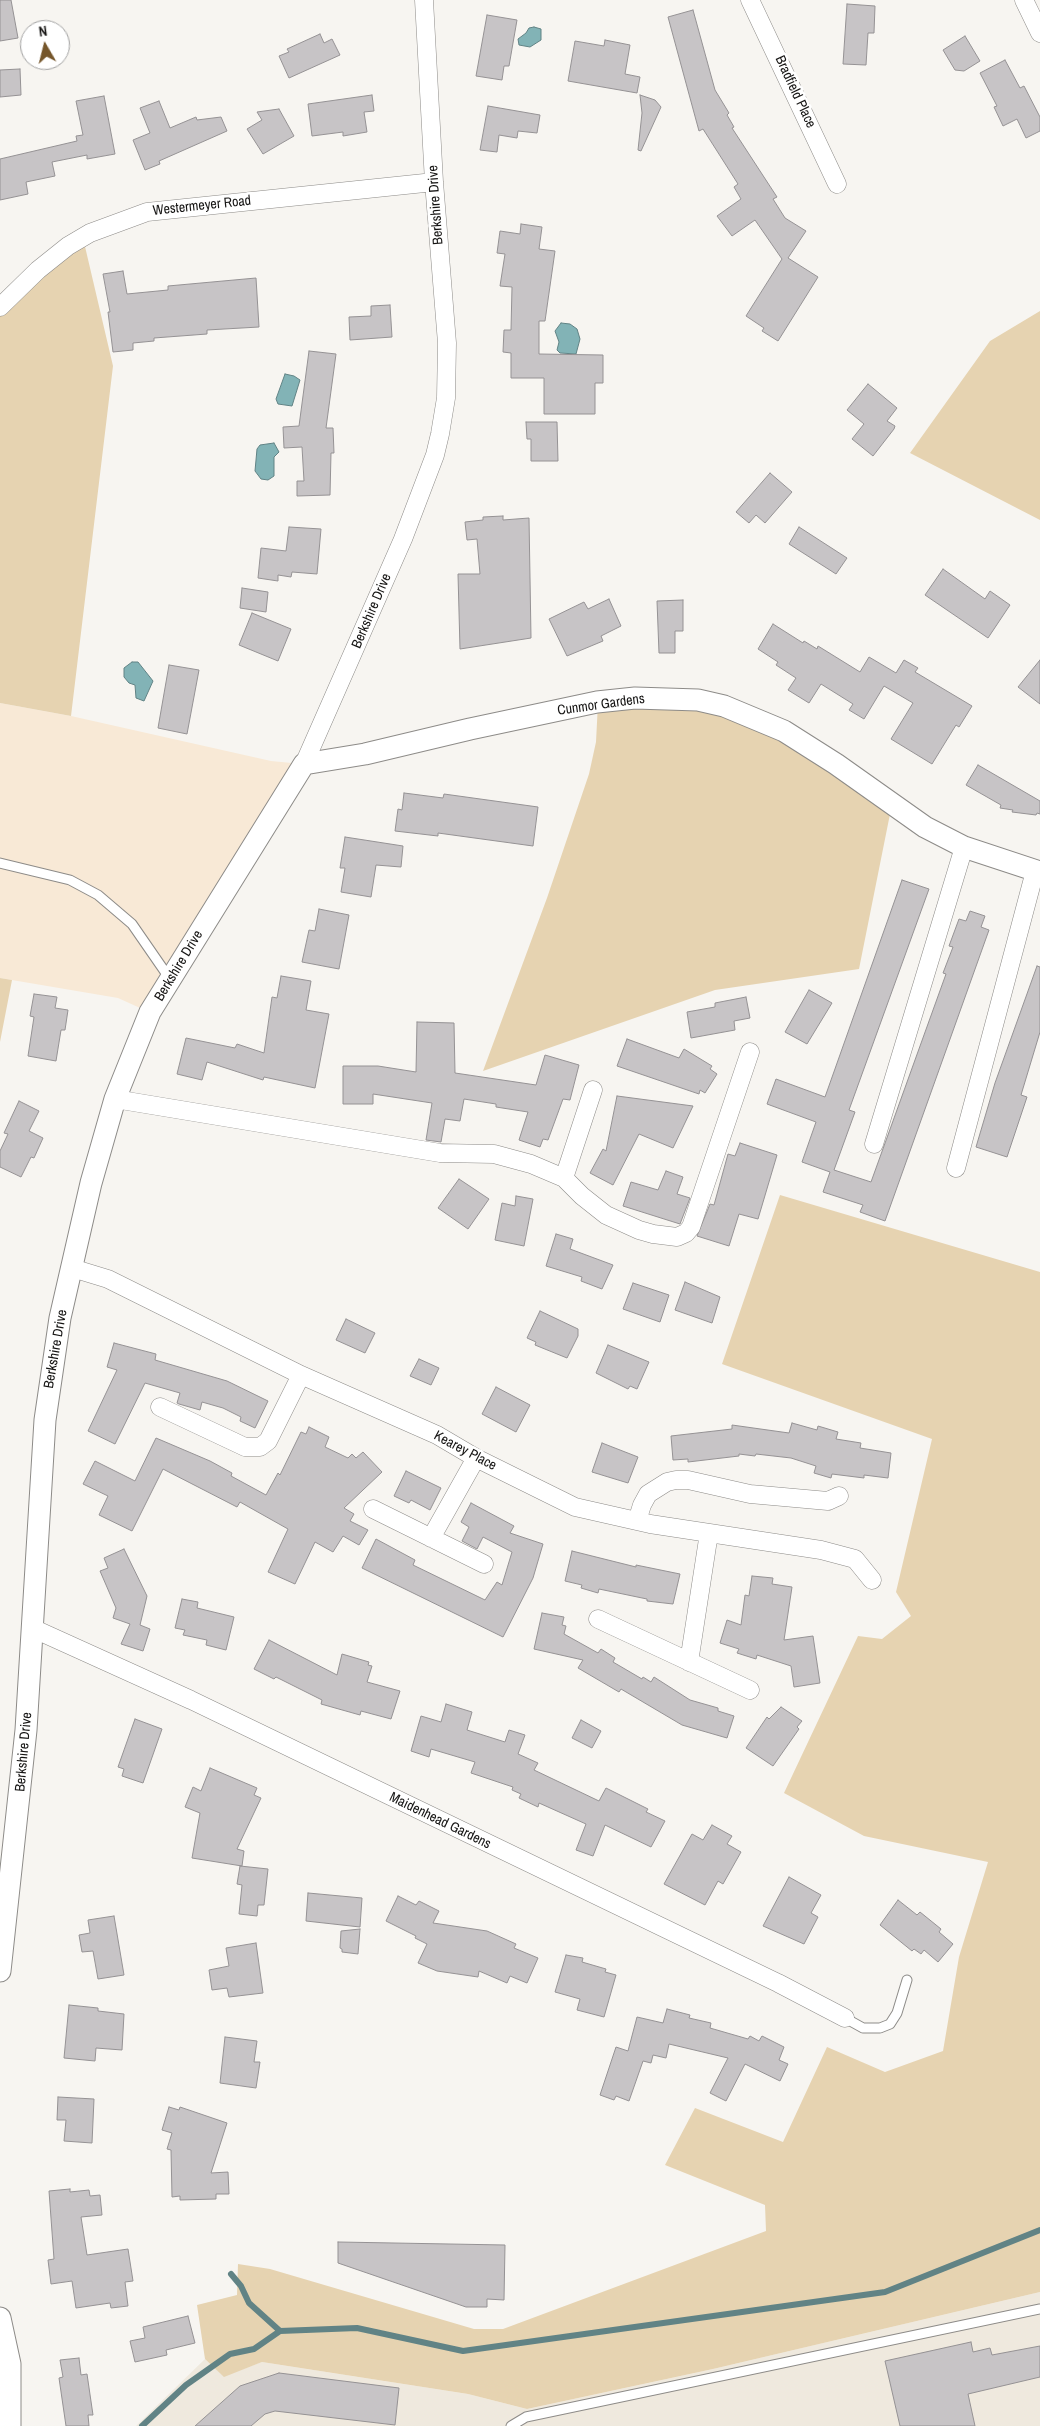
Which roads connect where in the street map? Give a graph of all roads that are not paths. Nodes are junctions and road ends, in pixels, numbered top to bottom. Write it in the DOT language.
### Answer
graph roads {
  1 [pos="424,0"];
  2 [pos="750,0"];
  3 [pos="1024,0"];
  4 [pos="1040,33"];
  5 [pos="434,182"];
  6 [pos="837,184"];
  7 [pos="0,307"];
  8 [pos="304,764"];
  9 [pos="964,847"];
  10 [pos="0,863"];
  11 [pos="1038,871"];
  12 [pos="170,979"];
  13 [pos="750,1052"];
  14 [pos="593,1090"];
  15 [pos="115,1099"];
  16 [pos="874,1144"];
  17 [pos="956,1168"];
  18 [pos="564,1178"];
  19 [pos="72,1268"];
  20 [pos="301,1375"];
  21 [pos="160,1407"];
  22 [pos="476,1458"];
  23 [pos="839,1496"];
  24 [pos="373,1509"];
  25 [pos="637,1521"];
  26 [pos="708,1533"];
  27 [pos="431,1538"];
  28 [pos="484,1564"];
  29 [pos="872,1580"];
  30 [pos="598,1619"];
  31 [pos="32,1628"];
  32 [pos="689,1662"];
  33 [pos="750,1690"];
  34 [pos="0,1971"];
  35 [pos="907,1980"];
  36 [pos="845,2018"];
  37 [pos="1040,2309"];
  38 [pos="0,2318"];
  39 [pos="10,2426"];
  40 [pos="511,2426"];
  1 -- 5 [label="street, Berkshire Drive"];
  2 -- 6 [label="street, Bradfield Place"];
  3 -- 4 [label="street"];
  5 -- 7 [label="street, Westermeyer Road"];
  5 -- 8 [label="street, Berkshire Drive"];
  8 -- 9 [label="street, Cunmor Gardens"];
  8 -- 12 [label="street, Berkshire Drive"];
  9 -- 11 [label="street, Cunmor Gardens"];
  9 -- 16 [label="street"];
  10 -- 12 [label="lane"];
  11 -- 17 [label="street"];
  12 -- 15 [label="street, Berkshire Drive"];
  13 -- 18 [label="street"];
  14 -- 18 [label="street"];
  15 -- 18 [label="street"];
  15 -- 19 [label="street, Berkshire Drive"];
  19 -- 20 [label="street, Kearey Place"];
  19 -- 31 [label="street, Berkshire Drive"];
  20 -- 21 [label="street"];
  20 -- 22 [label="street, Kearey Place"];
  22 -- 25 [label="street, Kearey Place"];
  22 -- 27 [label="street"];
  23 -- 25 [label="street"];
  24 -- 27 [label="street"];
  25 -- 26 [label="street, Kearey Place"];
  26 -- 29 [label="street, Kearey Place"];
  26 -- 32 [label="street"];
  27 -- 28 [label="street"];
  30 -- 32 [label="street"];
  31 -- 34 [label="street, Berkshire Drive"];
  31 -- 36 [label="street, Maidenhead Gardens"];
  32 -- 33 [label="street"];
  35 -- 36 [label="lane"];
  37 -- 40 [label="lane"];
  38 -- 39 [label="street"];
}
